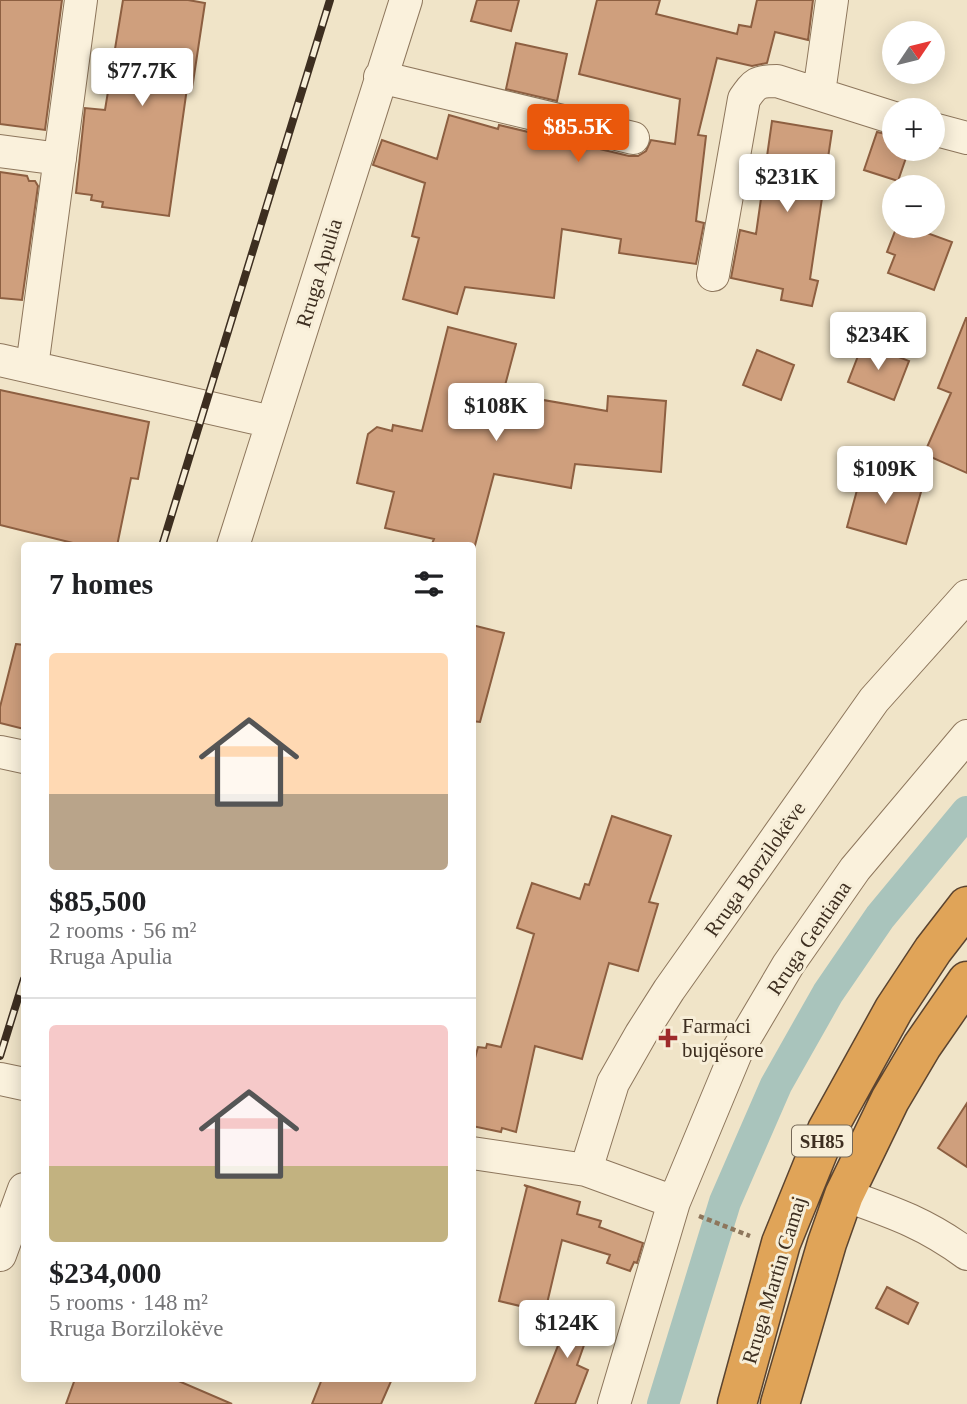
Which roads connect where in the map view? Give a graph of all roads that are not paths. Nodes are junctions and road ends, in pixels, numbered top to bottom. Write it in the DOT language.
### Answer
graph roads {
  1 [pos="81,0"];
  2 [pos="406,0"];
  3 [pos="832,0"];
  4 [pos="380,77"];
  5 [pos="819,93"];
  6 [pos="882,115"];
  7 [pos="945,132"];
  8 [pos="633,138"];
  9 [pos="967,138"];
  10 [pos="0,151"];
  11 [pos="60,159"];
  12 [pos="713,275"];
  13 [pos="0,360"];
  14 [pos="32,367"];
  15 [pos="272,422"];
  16 [pos="234,542"];
  17 [pos="967,596"];
  18 [pos="967,736"];
  19 [pos="0,752"];
  20 [pos="21,756"];
  21 [pos="967,906"];
  22 [pos="967,981"];
  23 [pos="0,1079"];
  24 [pos="21,1083"];
  25 [pos="476,1154"];
  26 [pos="586,1170"];
  27 [pos="844,1195"];
  28 [pos="21,1197"];
  29 [pos="674,1202"];
  30 [pos="967,1254"];
  31 [pos="0,1255"];
  32 [pos="614,1404"];
  33 [pos="737,1404"];
  34 [pos="780,1404"];
  1 -- 11 [label="street"];
  2 -- 4 [label="street, Rruga Apulia"];
  3 -- 5 [label="street"];
  4 -- 8 [label="street"];
  4 -- 15 [label="street, Rruga Apulia"];
  5 -- 6 [label="street"];
  5 -- 12 [label="street"];
  7 -- 9 [label="street"];
  10 -- 11 [label="street"];
  11 -- 14 [label="street"];
  13 -- 14 [label="street"];
  14 -- 15 [label="street"];
  15 -- 16 [label="street, Rruga Apulia"];
  17 -- 26 [label="street, Rruga Borzilokëve"];
  18 -- 29 [label="street, Rruga Gentiana"];
  19 -- 20 [label="street"];
  21 -- 33 [label="highway, Rruga Martin Camaj / SH85"];
  22 -- 27 [label="highway, Rruga Martin Camaj / SH85"];
  23 -- 24 [label="street"];
  25 -- 26 [label="street"];
  26 -- 29 [label="street"];
  27 -- 30 [label="street"];
  27 -- 34 [label="highway, Rruga Martin Camaj / SH85"];
  28 -- 31 [label="street"];
  29 -- 32 [label="street, Rruga Gentiana"];
}
